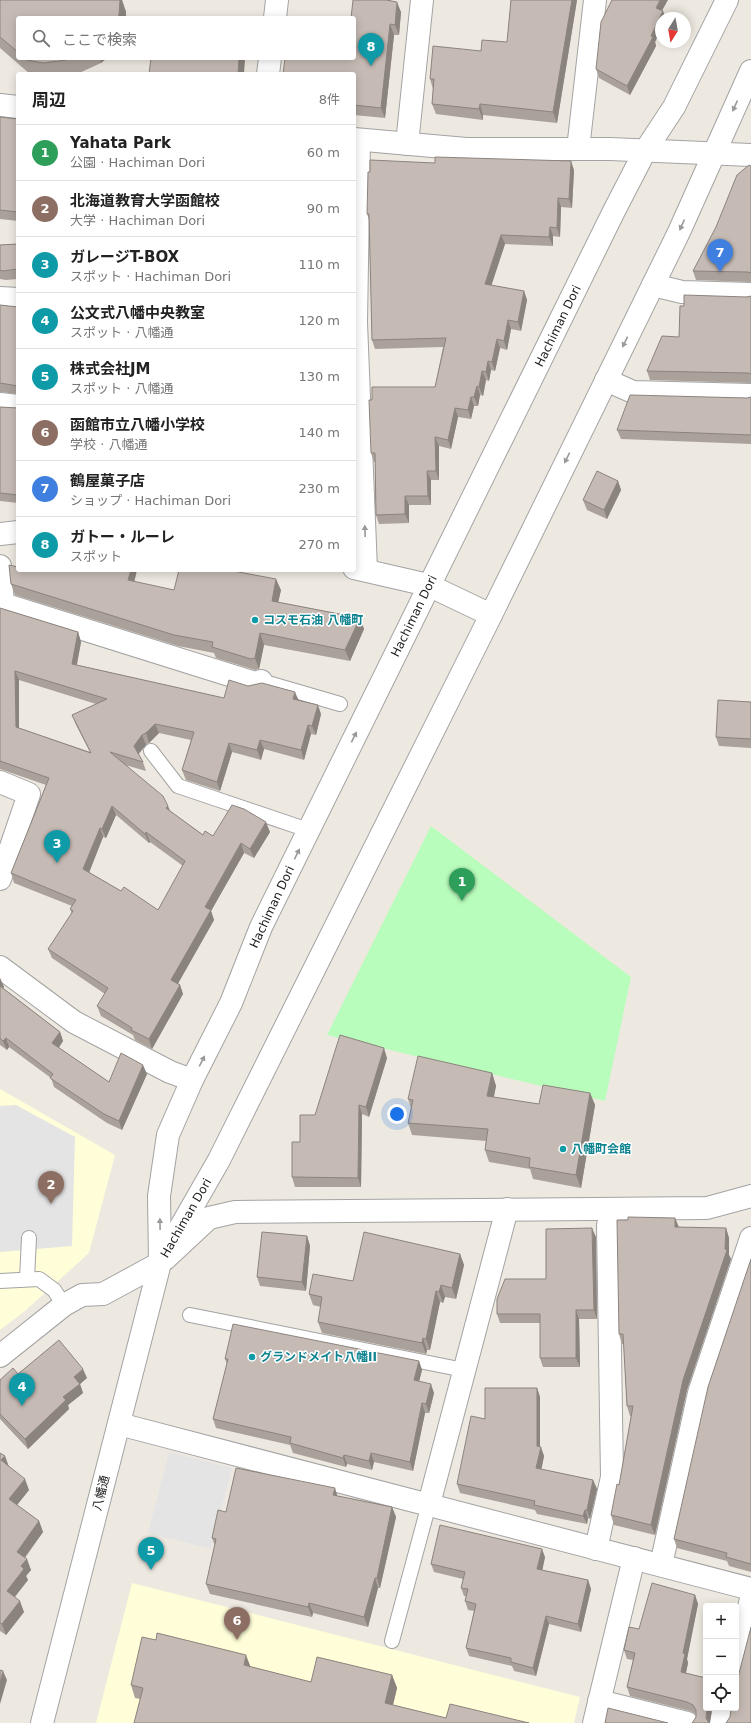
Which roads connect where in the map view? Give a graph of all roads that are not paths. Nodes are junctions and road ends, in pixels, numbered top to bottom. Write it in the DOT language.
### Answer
graph roads {
  1 [pos="277,0"];
  2 [pos="422,0"];
  3 [pos="595,0"];
  4 [pos="727,0"];
  5 [pos="275,16"];
  6 [pos="270,60"];
  7 [pos="751,71"];
  8 [pos="268,72"];
  9 [pos="0,105"];
  10 [pos="16,107"];
  11 [pos="356,140"];
  12 [pos="407,144"];
  13 [pos="578,149"];
  14 [pos="645,151"];
  15 [pos="713,154"];
  16 [pos="751,155"];
  17 [pos="653,285"];
  18 [pos="751,294"];
  19 [pos="0,298"];
  20 [pos="16,299"];
  21 [pos="356,372"];
  22 [pos="606,380"];
  23 [pos="751,395"];
  24 [pos="0,404"];
  25 [pos="16,406"];
  26 [pos="16,532"];
  27 [pos="0,534"];
  28 [pos="0,566"];
  29 [pos="360,569"];
  30 [pos="428,585"];
  31 [pos="491,614"];
  32 [pos="261,681"];
  33 [pos="340,704"];
  34 [pos="151,751"];
  35 [pos="0,782"];
  36 [pos="308,830"];
  37 [pos="0,879"];
  38 [pos="0,967"];
  39 [pos="192,1080"];
  40 [pos="750,1203"];
  41 [pos="507,1209"];
  42 [pos="608,1225"];
  43 [pos="29,1238"];
  44 [pos="751,1238"];
  45 [pos="160,1264"];
  46 [pos="27,1279"];
  47 [pos="0,1281"];
  48 [pos="64,1305"];
  49 [pos="190,1315"];
  50 [pos="0,1356"];
  51 [pos="464,1370"];
  52 [pos="119,1424"];
  53 [pos="429,1504"];
  54 [pos="596,1548"];
  55 [pos="634,1558"];
  56 [pos="661,1565"];
  57 [pos="751,1589"];
  58 [pos="751,1599"];
  59 [pos="392,1641"];
  60 [pos="739,1649"];
  61 [pos="599,1701"];
  62 [pos="723,1711"];
  63 [pos="42,1723"];
  64 [pos="594,1723"];
  65 [pos="687,1723"];
  66 [pos="721,1723"];
  1 -- 5 [label="street"];
  2 -- 12 [label="street"];
  3 -- 13 [label="street"];
  4 -- 14 [label="street, Hachiman Dori"];
  6 -- 8 [label="street"];
  7 -- 15 [label="street, Hachiman Dori, one-way"];
  9 -- 10 [label="street"];
  11 -- 12 [label="street"];
  12 -- 13 [label="street"];
  13 -- 14 [label="street"];
  14 -- 15 [label="street"];
  14 -- 30 [label="street, Hachiman Dori"];
  15 -- 16 [label="street"];
  15 -- 17 [label="street, Hachiman Dori, one-way"];
  17 -- 18 [label="street"];
  17 -- 22 [label="street, Hachiman Dori, one-way"];
  19 -- 20 [label="street"];
  29 -- 21 [label="street, one-way"];
  22 -- 23 [label="street"];
  22 -- 31 [label="street, Hachiman Dori, one-way"];
  24 -- 25 [label="street"];
  26 -- 27 [label="street"];
  28 -- 32 [label="street"];
  29 -- 30 [label="street"];
  30 -- 31 [label="street"];
  36 -- 30 [label="street, Hachiman Dori, one-way"];
  31 -- 45 [label="street, Hachiman Dori"];
  32 -- 33 [label="lane"];
  34 -- 36 [label="lane"];
  35 -- 37 [label="street"];
  39 -- 36 [label="street, Hachiman Dori, one-way"];
  38 -- 39 [label="street"];
  45 -- 39 [label="street, Hachiman Dori, one-way"];
  40 -- 41 [label="street"];
  41 -- 45 [label="street"];
  41 -- 51 [label="street"];
  42 -- 54 [label="street"];
  43 -- 46 [label="lane"];
  44 -- 56 [label="street"];
  45 -- 48 [label="street"];
  45 -- 52 [label="street, 八幡通"];
  46 -- 47 [label="lane"];
  46 -- 48 [label="lane"];
  48 -- 50 [label="street"];
  49 -- 51 [label="lane"];
  51 -- 53 [label="street"];
  52 -- 53 [label="street"];
  52 -- 63 [label="street, 八幡通"];
  53 -- 54 [label="street"];
  53 -- 59 [label="lane"];
  54 -- 55 [label="street"];
  55 -- 56 [label="street"];
  55 -- 61 [label="street"];
  56 -- 57 [label="street"];
  58 -- 60 [label="street"];
  61 -- 64 [label="street"];
  61 -- 65 [label="street"];
  62 -- 66 [label="street"];
}
